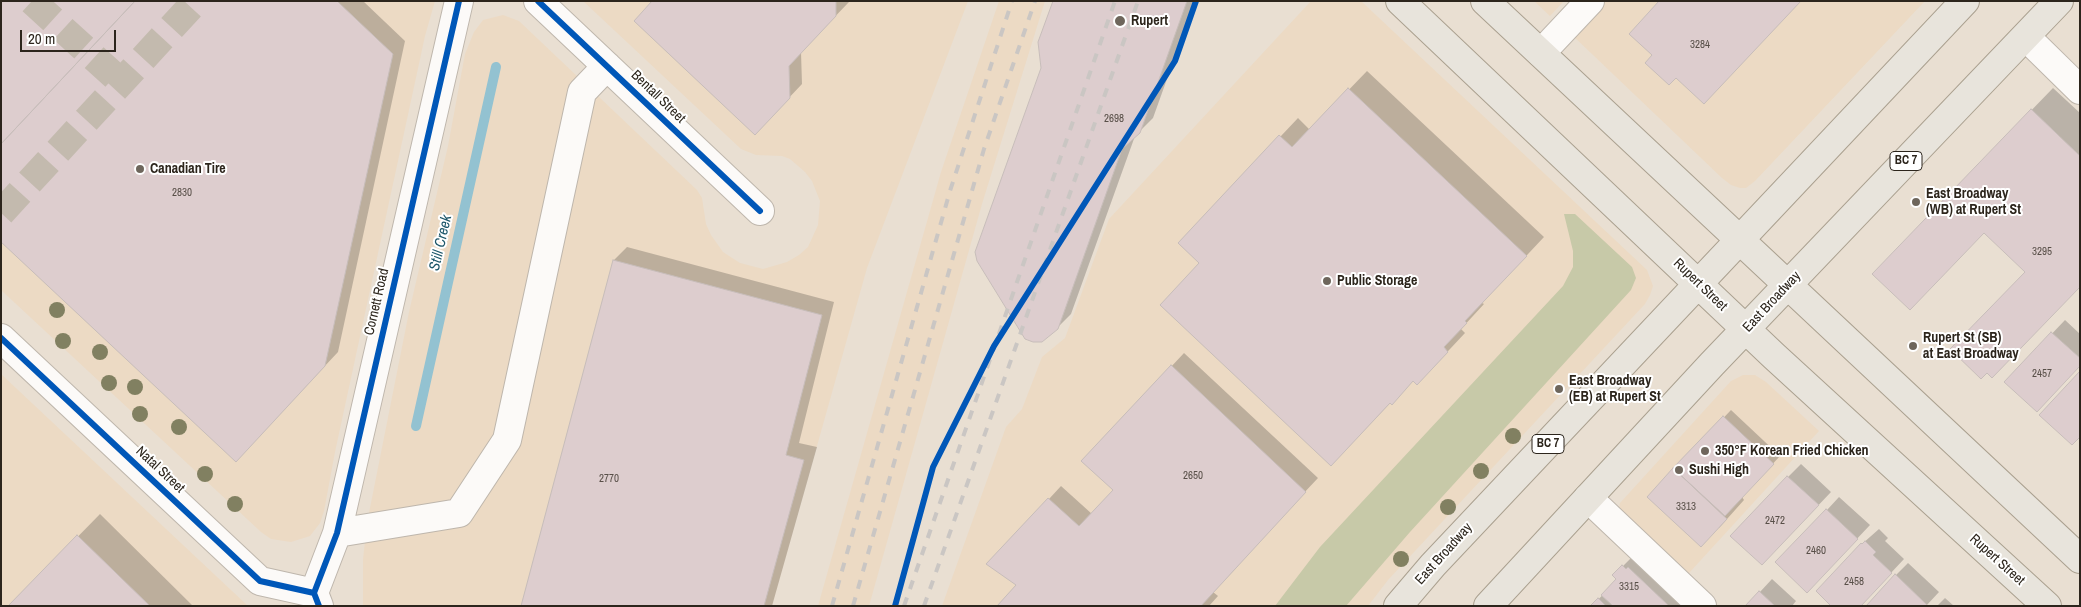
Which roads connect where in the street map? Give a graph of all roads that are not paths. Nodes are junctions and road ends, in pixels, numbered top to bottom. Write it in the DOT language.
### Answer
graph roads {
  1 [pos="459,1"];
  2 [pos="538,1"];
  3 [pos="1400,1"];
  4 [pos="1486,1"];
  5 [pos="1590,1"];
  6 [pos="1965,1"];
  7 [pos="2059,1"];
  8 [pos="2026,37"];
  9 [pos="1541,54"];
  10 [pos="607,66"];
  11 [pos="2080,90"];
  12 [pos="760,212"];
  13 [pos="1740,240"];
  14 [pos="1698,284"];
  15 [pos="1787,285"];
  16 [pos="1746,329"];
  17 [pos="1,338"];
  18 [pos="1588,498"];
  19 [pos="337,533"];
  20 [pos="2080,559"];
  21 [pos="317,599"];
  22 [pos="1398,606"];
  23 [pos="1488,606"];
  24 [pos="1702,606"];
  25 [pos="2047,606"];
  1 -- 19 [label="street, Cornett Road"];
  2 -- 10 [label="street, Bentall Street"];
  3 -- 14 [label="main road, Rupert Street"];
  4 -- 9 [label="main road"];
  5 -- 9 [label="street"];
  6 -- 13 [label="main road, East Broadway / BC 7"];
  7 -- 8 [label="main road, East Broadway / BC 7"];
  8 -- 11 [label="street"];
  8 -- 15 [label="main road, East Broadway / BC 7"];
  9 -- 13 [label="main road"];
  10 -- 12 [label="street, Bentall Street"];
  10 -- 19 [label="street"];
  13 -- 14 [label="main road, East Broadway / BC 7"];
  13 -- 15 [label="main road"];
  14 -- 16 [label="main road, Rupert Street"];
  14 -- 22 [label="main road, East Broadway / BC 7"];
  15 -- 16 [label="main road, East Broadway / BC 7"];
  15 -- 20 [label="main road"];
  16 -- 18 [label="main road, East Broadway / BC 7"];
  16 -- 25 [label="main road, Rupert Street"];
  17 -- 21 [label="street, Natal Street"];
  18 -- 23 [label="main road, East Broadway / BC 7"];
  18 -- 24 [label="street"];
  19 -- 21 [label="street, Cornett Road"];
}
